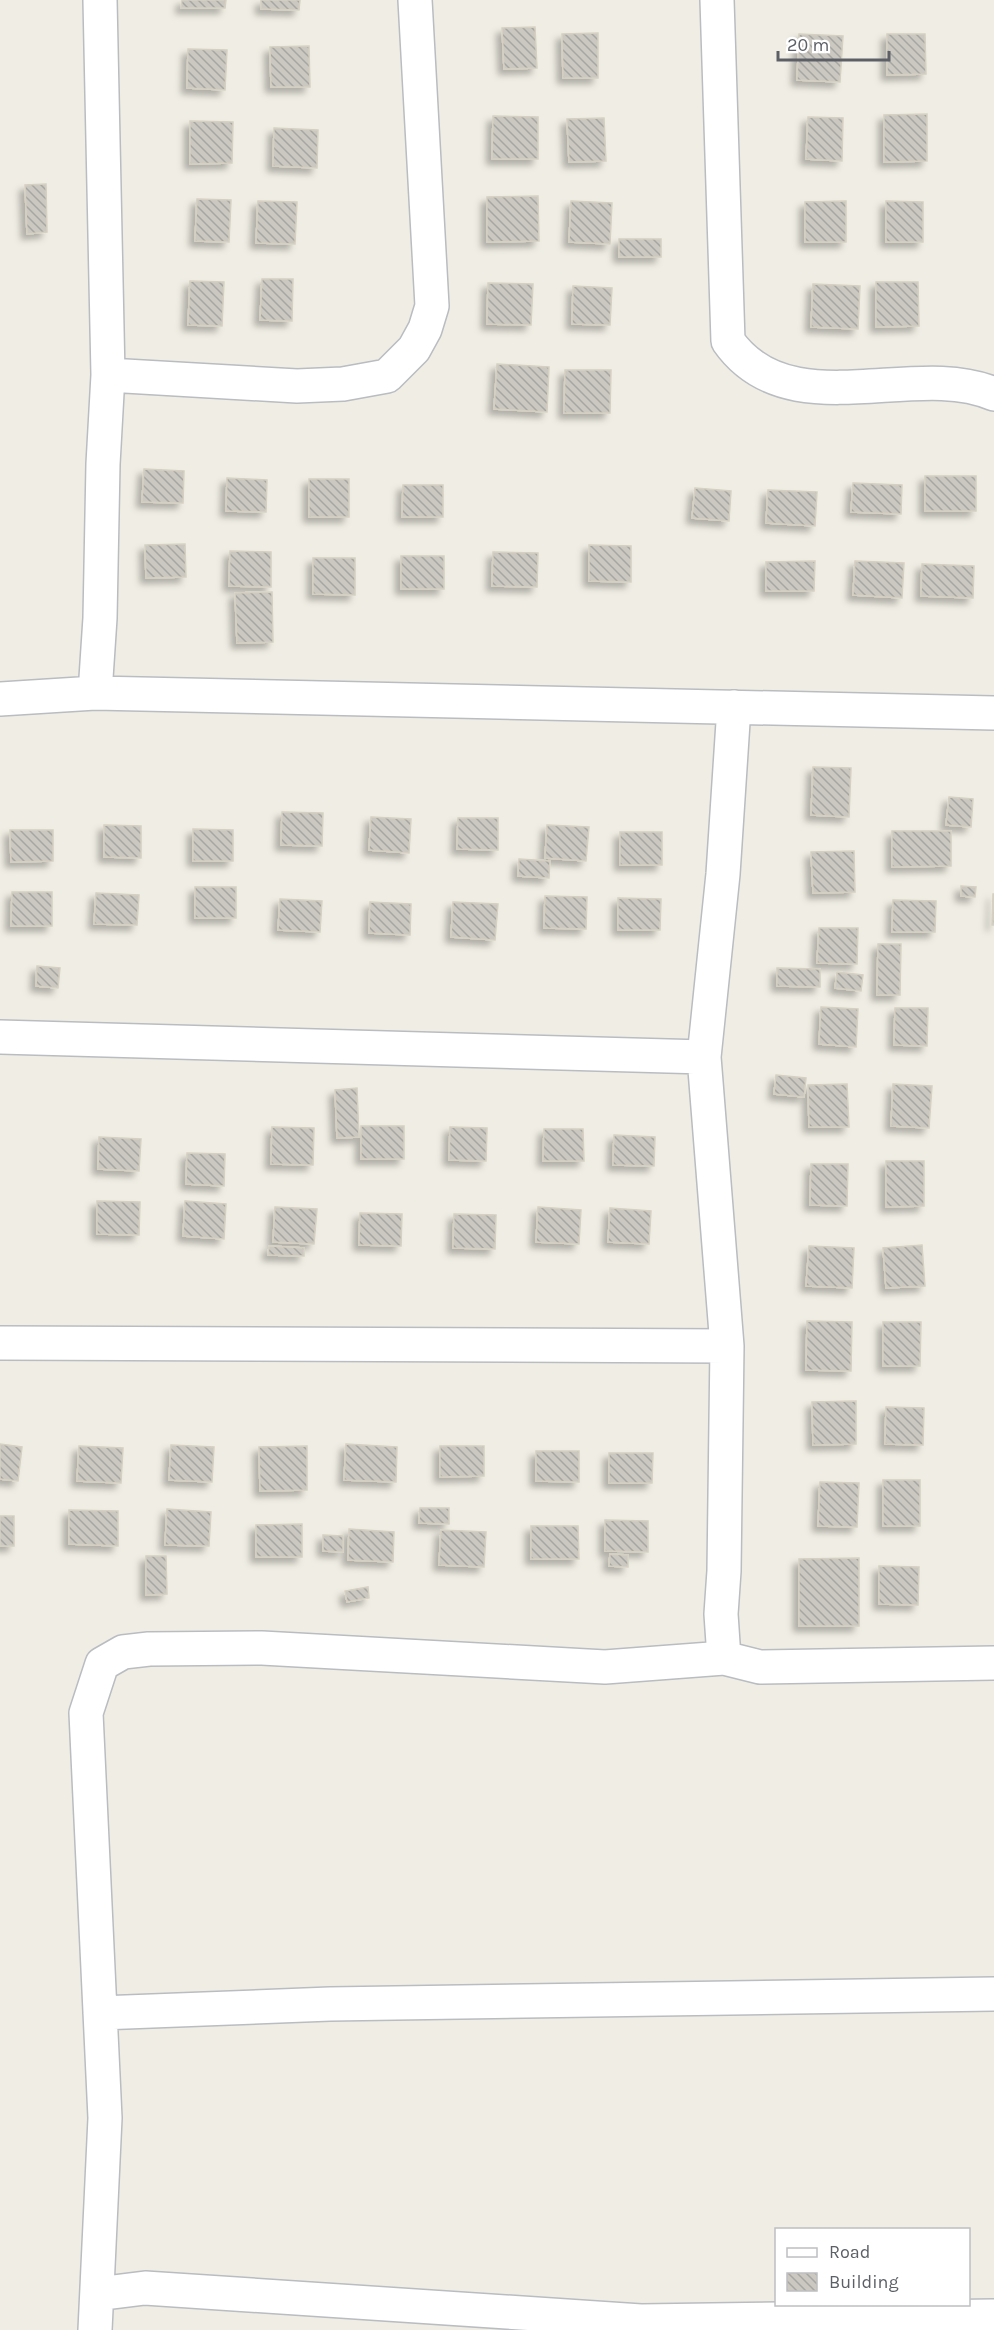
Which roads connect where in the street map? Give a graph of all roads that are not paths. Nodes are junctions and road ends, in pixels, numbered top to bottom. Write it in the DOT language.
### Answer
graph roads {
  1 [pos="100,0"];
  2 [pos="415,0"];
  3 [pos="717,0"];
  4 [pos="108,375"];
  5 [pos="994,394"];
  6 [pos="95,693"];
  7 [pos="0,699"];
  8 [pos="734,707"];
  9 [pos="994,713"];
  10 [pos="0,1037"];
  11 [pos="704,1056"];
  12 [pos="0,1343"];
  13 [pos="727,1346"];
  14 [pos="724,1658"];
  15 [pos="994,1663"];
  16 [pos="994,1994"];
  17 [pos="100,2013"];
  18 [pos="97,2294"];
  19 [pos="994,2316"];
  20 [pos="95,2330"];
  1 -- 4 [label="street"];
  2 -- 4 [label="street"];
  3 -- 5 [label="street"];
  4 -- 6 [label="street"];
  6 -- 7 [label="street"];
  6 -- 8 [label="street"];
  8 -- 9 [label="street"];
  8 -- 11 [label="street"];
  10 -- 11 [label="street"];
  11 -- 13 [label="street"];
  12 -- 13 [label="street"];
  13 -- 14 [label="street"];
  14 -- 15 [label="street"];
  14 -- 17 [label="street"];
  16 -- 17 [label="street"];
  17 -- 18 [label="street"];
  18 -- 19 [label="street"];
  18 -- 20 [label="street"];
}
